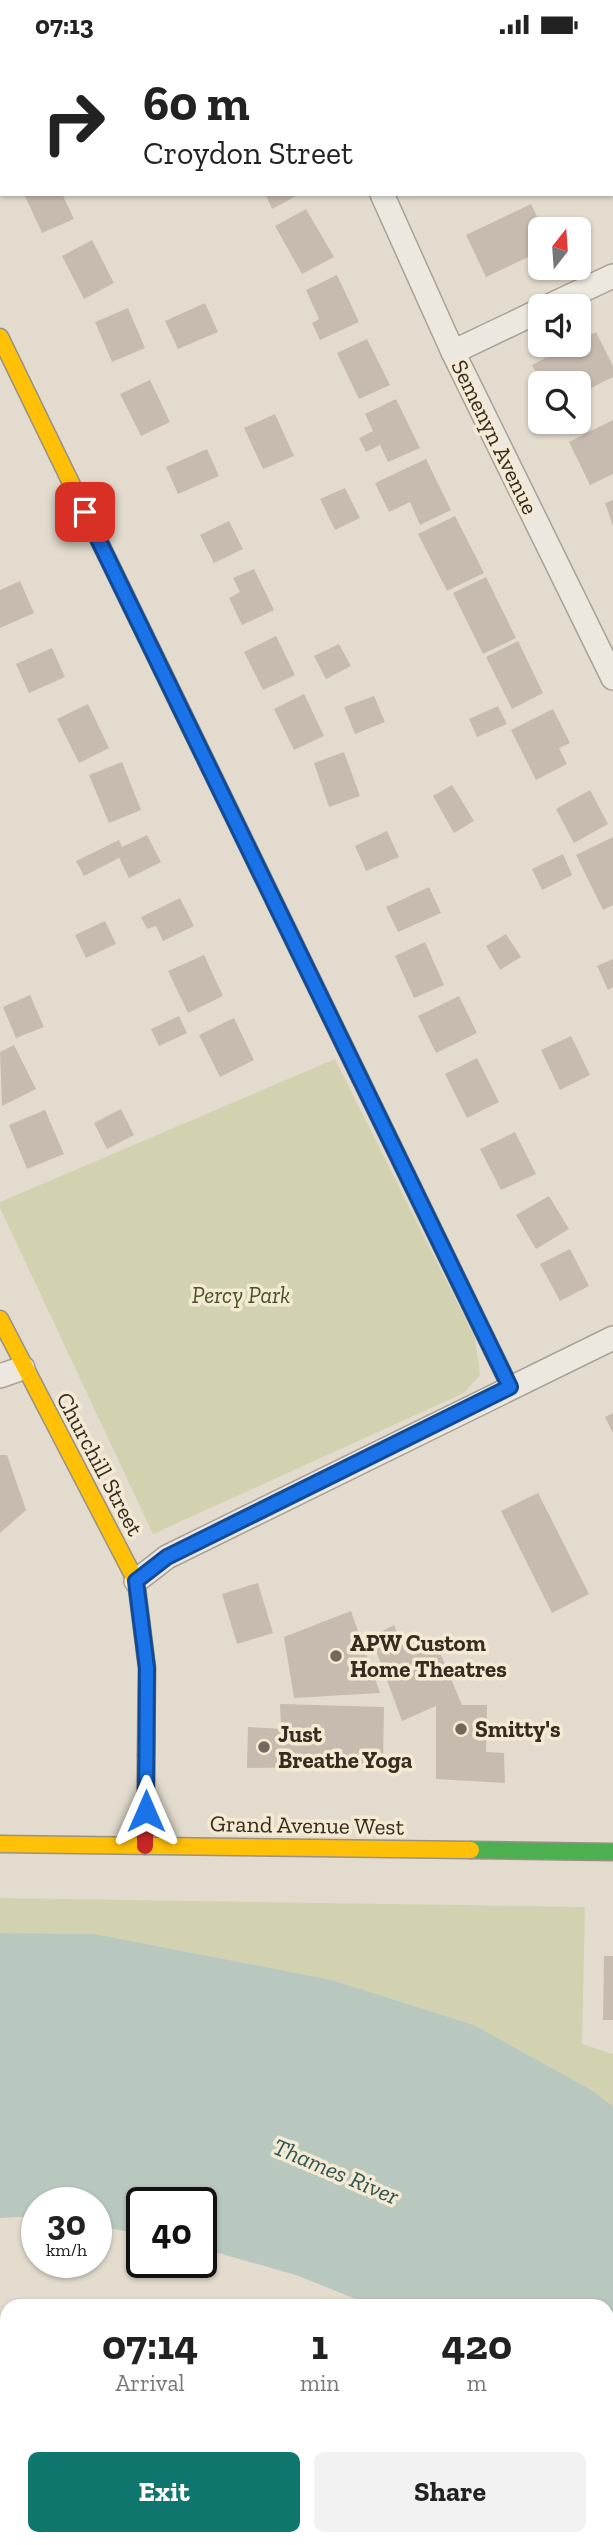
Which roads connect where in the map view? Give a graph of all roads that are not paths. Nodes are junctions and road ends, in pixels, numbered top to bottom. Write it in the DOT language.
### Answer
graph roads {
  1 [pos="383,196"];
  2 [pos="613,276"];
  3 [pos="575,294"];
  4 [pos="528,316"];
  5 [pos="0,338"];
  6 [pos="453,352"];
  7 [pos="613,678"];
  8 [pos="0,1319"];
  9 [pos="613,1338"];
  10 [pos="23,1368"];
  11 [pos="0,1376"];
  12 [pos="510,1387"];
  13 [pos="136,1581"];
  14 [pos="0,1844"];
  15 [pos="145,1846"];
  16 [pos="613,1852"];
  1 -- 6 [label="street, Semenyn Avenue"];
  2 -- 3 [label="street"];
  4 -- 6 [label="street"];
  5 -- 12 [label="street"];
  6 -- 7 [label="street, Semenyn Avenue"];
  8 -- 10 [label="street, Churchill Street"];
  9 -- 12 [label="street"];
  10 -- 11 [label="street"];
  10 -- 13 [label="street, Churchill Street"];
  12 -- 13 [label="street"];
  13 -- 15 [label="street, Churchill Street"];
  14 -- 15 [label="street, Grand Avenue West"];
  15 -- 16 [label="street, Grand Avenue West"];
}
